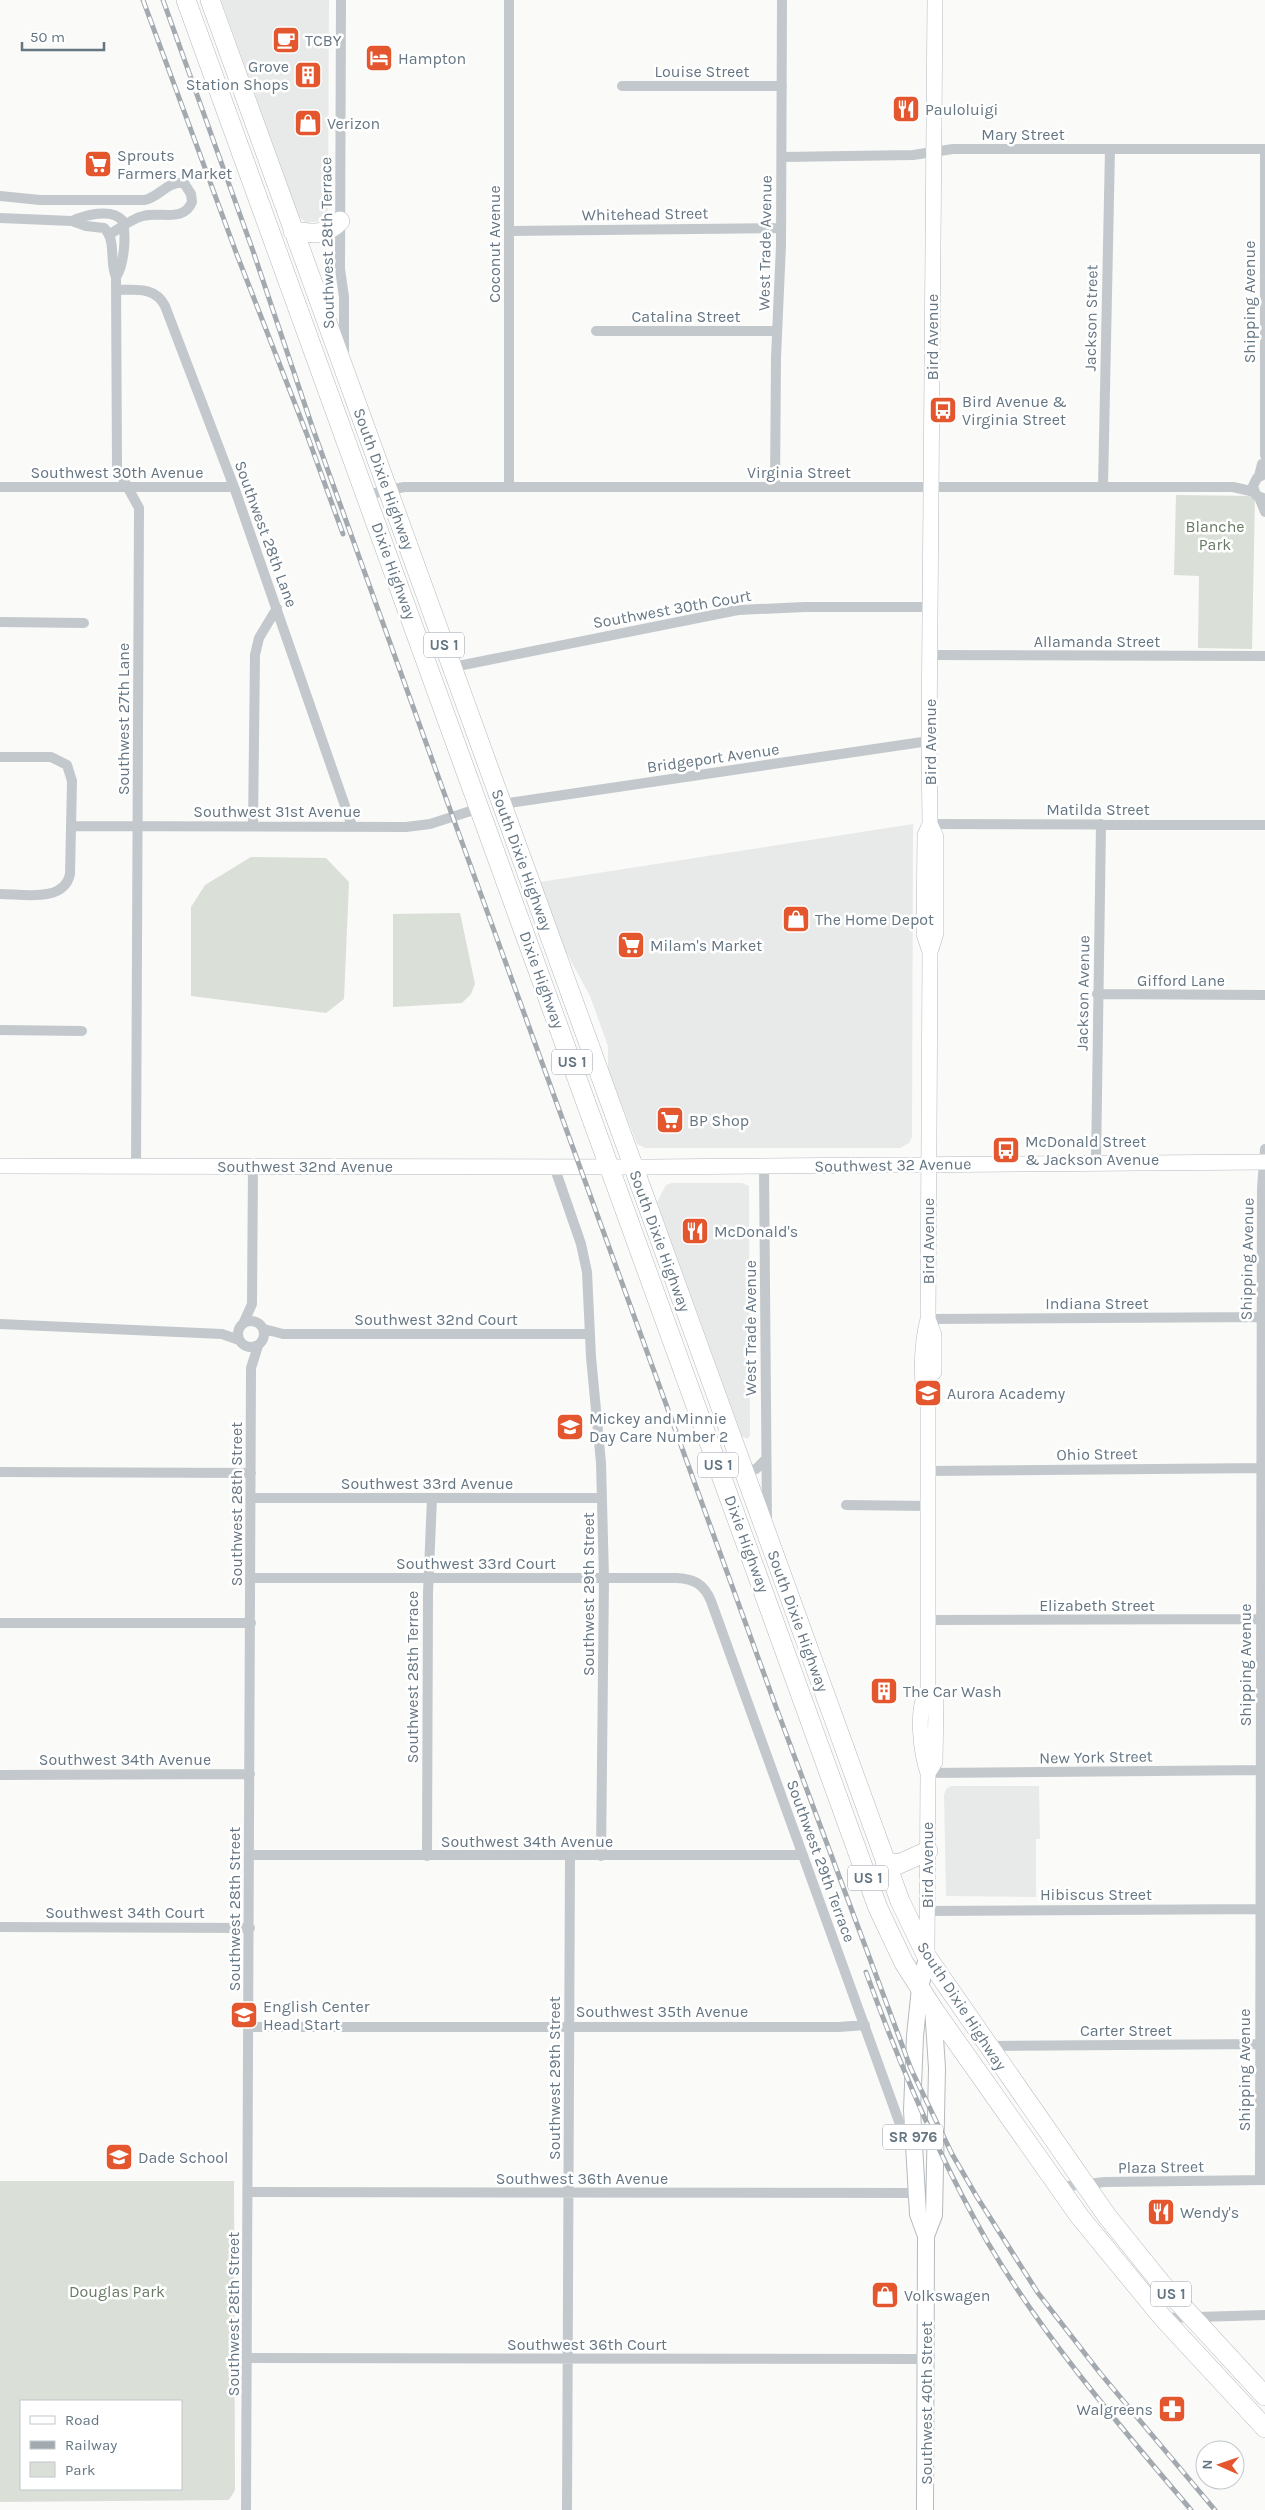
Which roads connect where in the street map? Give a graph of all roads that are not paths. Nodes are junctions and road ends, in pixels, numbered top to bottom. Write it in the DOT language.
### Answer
graph roads {
  1 [pos="186,0"];
  2 [pos="210,0"];
  3 [pos="341,0"];
  4 [pos="509,0"];
  5 [pos="782,0"];
  6 [pos="935,0"];
  7 [pos="622,86"];
  8 [pos="782,86"];
  9 [pos="1110,149"];
  10 [pos="1265,149"];
  11 [pos="934,153"];
  12 [pos="782,157"];
  13 [pos="0,196"];
  14 [pos="0,218"];
  15 [pos="72,221"];
  16 [pos="340,221"];
  17 [pos="124,225"];
  18 [pos="782,228"];
  19 [pos="509,230"];
  20 [pos="293,231"];
  21 [pos="109,235"];
  22 [pos="116,277"];
  23 [pos="116,290"];
  24 [pos="596,331"];
  25 [pos="777,331"];
  26 [pos="1264,343"];
  27 [pos="343,366"];
  28 [pos="1265,455"];
  29 [pos="1265,462"];
  30 [pos="1260,477"];
  31 [pos="0,487"];
  32 [pos="127,487"];
  33 [pos="234,487"];
  34 [pos="509,487"];
  35 [pos="775,487"];
  36 [pos="930,487"];
  37 [pos="1103,487"];
  38 [pos="1233,487"];
  39 [pos="388,490"];
  40 [pos="366,495"];
  41 [pos="1259,496"];
  42 [pos="1265,512"];
  43 [pos="930,607"];
  44 [pos="277,608"];
  45 [pos="0,622"];
  46 [pos="84,623"];
  47 [pos="929,655"];
  48 [pos="1265,656"];
  49 [pos="453,668"];
  50 [pos="929,741"];
  51 [pos="0,757"];
  52 [pos="502,804"];
  53 [pos="480,808"];
  54 [pos="930,824"];
  55 [pos="1100,824"];
  56 [pos="1265,825"];
  57 [pos="71,826"];
  58 [pos="138,826"];
  59 [pos="253,826"];
  60 [pos="352,826"];
  61 [pos="0,894"];
  62 [pos="1097,994"];
  63 [pos="1265,995"];
  64 [pos="0,1030"];
  65 [pos="82,1031"];
  66 [pos="1265,1157"];
  67 [pos="1096,1163"];
  68 [pos="928,1164"];
  69 [pos="0,1166"];
  70 [pos="136,1166"];
  71 [pos="554,1166"];
  72 [pos="610,1166"];
  73 [pos="764,1166"];
  74 [pos="253,1167"];
  75 [pos="633,1167"];
  76 [pos="252,1304"];
  77 [pos="1263,1317"];
  78 [pos="928,1320"];
  79 [pos="0,1324"];
  80 [pos="242,1326"];
  81 [pos="261,1326"];
  82 [pos="222,1334"];
  83 [pos="283,1334"];
  84 [pos="589,1334"];
  85 [pos="241,1343"];
  86 [pos="261,1343"];
  87 [pos="251,1368"];
  88 [pos="765,1460"];
  89 [pos="1262,1468"];
  90 [pos="744,1471"];
  91 [pos="928,1471"];
  92 [pos="0,1472"];
  93 [pos="251,1473"];
  94 [pos="251,1498"];
  95 [pos="432,1498"];
  96 [pos="602,1498"];
  97 [pos="846,1505"];
  98 [pos="928,1506"];
  99 [pos="766,1534"];
  100 [pos="251,1578"];
  101 [pos="428,1578"];
  102 [pos="604,1578"];
  103 [pos="700,1584"];
  104 [pos="1262,1619"];
  105 [pos="928,1620"];
  106 [pos="0,1623"];
  107 [pos="251,1623"];
  108 [pos="1262,1770"];
  109 [pos="928,1773"];
  110 [pos="250,1774"];
  111 [pos="0,1775"];
  112 [pos="928,1851"];
  113 [pos="250,1855"];
  114 [pos="803,1855"];
  115 [pos="427,1856"];
  116 [pos="570,1856"];
  117 [pos="602,1856"];
  118 [pos="885,1862"];
  119 [pos="1262,1909"];
  120 [pos="927,1911"];
  121 [pos="0,1927"];
  122 [pos="250,1928"];
  123 [pos="927,1957"];
  124 [pos="920,1988"];
  125 [pos="934,2010"];
  126 [pos="865,2025"];
  127 [pos="569,2026"];
  128 [pos="248,2027"];
  129 [pos="1262,2044"];
  130 [pos="987,2046"];
  131 [pos="914,2149"];
  132 [pos="1262,2180"];
  133 [pos="1084,2185"];
  134 [pos="1059,2187"];
  135 [pos="248,2192"];
  136 [pos="569,2193"];
  137 [pos="917,2193"];
  138 [pos="926,2236"];
  139 [pos="1265,2315"];
  140 [pos="1192,2317"];
  141 [pos="1163,2318"];
  142 [pos="248,2358"];
  143 [pos="568,2359"];
  144 [pos="926,2359"];
  145 [pos="1265,2396"];
  146 [pos="1265,2428"];
  147 [pos="246,2510"];
  148 [pos="567,2510"];
  149 [pos="925,2510"];
  1 -- 40 [label="highway, Dixie Highway / US 1"];
  2 -- 20 [label="highway, South Dixie Highway / US 1"];
  3 -- 16 [label="street, Southwest 28th Terrace"];
  4 -- 19 [label="street, Coconut Avenue"];
  5 -- 8 [label="street, West Trade Avenue"];
  6 -- 11 [label="street, Bird Avenue"];
  7 -- 8 [label="street, Louise Street"];
  8 -- 12 [label="street, West Trade Avenue"];
  9 -- 10 [label="street, Mary Street"];
  9 -- 11 [label="street, Mary Street"];
  9 -- 37 [label="street, Jackson Street"];
  10 -- 26 [label="street, Shipping Avenue"];
  11 -- 12 [label="street, Mary Street"];
  11 -- 36 [label="street, Bird Avenue"];
  12 -- 18 [label="street, West Trade Avenue"];
  13 -- 17 [label="street"];
  14 -- 15 [label="street"];
  15 -- 17 [label="street"];
  15 -- 21 [label="street"];
  16 -- 20 [label="highway"];
  16 -- 27 [label="street, Southwest 28th Terrace"];
  17 -- 21 [label="street"];
  17 -- 22 [label="street, Southwest 27th Lane"];
  18 -- 19 [label="street, Whitehead Street"];
  18 -- 25 [label="street, West Trade Avenue"];
  19 -- 34 [label="street, Coconut Avenue"];
  20 -- 27 [label="highway, South Dixie Highway / US 1"];
  21 -- 22 [label="street, Southwest 27th Lane"];
  22 -- 23 [label="street, Southwest 27th Lane"];
  23 -- 32 [label="street, Southwest 27th Lane"];
  23 -- 33 [label="street, Southwest 28th Lane"];
  24 -- 25 [label="street, Catalina Street"];
  25 -- 35 [label="street, West Trade Avenue"];
  26 -- 28 [label="street, Shipping Avenue"];
  27 -- 39 [label="highway, South Dixie Highway / US 1"];
  29 -- 30 [label="street"];
  30 -- 38 [label="street, Virginia Street"];
  30 -- 41 [label="street"];
  31 -- 32 [label="street, Southwest 30th Avenue"];
  32 -- 33 [label="street, Southwest 30th Avenue"];
  32 -- 58 [label="street, Southwest 27th Lane"];
  33 -- 44 [label="street, Southwest 28th Lane"];
  34 -- 35 [label="street, Virginia Street"];
  34 -- 39 [label="street, Virginia Street"];
  35 -- 36 [label="street, Virginia Street"];
  36 -- 37 [label="street, Virginia Street"];
  36 -- 43 [label="street, Bird Avenue"];
  37 -- 38 [label="street, Virginia Street"];
  38 -- 41 [label="street, Virginia Street"];
  39 -- 40 [label="street, Virginia Street"];
  39 -- 49 [label="highway, South Dixie Highway / US 1"];
  40 -- 53 [label="highway, Dixie Highway / US 1"];
  41 -- 42 [label="street"];
  43 -- 47 [label="street, Bird Avenue"];
  43 -- 49 [label="street, Southwest 30th Court"];
  44 -- 59 [label="street"];
  44 -- 60 [label="street, Southwest 28th Lane"];
  45 -- 46 [label="street"];
  47 -- 48 [label="street, Allamanda Street"];
  47 -- 50 [label="street, Bird Avenue"];
  49 -- 52 [label="highway, South Dixie Highway / US 1"];
  50 -- 52 [label="street, Bridgeport Avenue"];
  50 -- 54 [label="street, Bird Avenue"];
  51 -- 57 [label="street"];
  52 -- 75 [label="highway, South Dixie Highway / US 1"];
  53 -- 60 [label="street, Southwest 31st Avenue"];
  53 -- 72 [label="highway, Dixie Highway / US 1"];
  54 -- 55 [label="street, Matilda Street"];
  54 -- 68 [label="street, Bird Avenue"];
  55 -- 56 [label="street, Matilda Street"];
  55 -- 62 [label="street, Jackson Avenue"];
  57 -- 58 [label="street, Southwest 31st Avenue"];
  57 -- 61 [label="street"];
  58 -- 59 [label="street, Southwest 31st Avenue"];
  58 -- 70 [label="street, Southwest 27th Lane"];
  59 -- 60 [label="street, Southwest 31st Avenue"];
  62 -- 63 [label="street, Gifford Lane"];
  62 -- 67 [label="street, Jackson Avenue"];
  64 -- 65 [label="street"];
  66 -- 67 [label="street, Southwest 32 Avenue"];
  66 -- 77 [label="street, Shipping Avenue"];
  67 -- 68 [label="street, Southwest 32 Avenue"];
  68 -- 73 [label="street, Southwest 32 Avenue"];
  68 -- 78 [label="street, Bird Avenue"];
  69 -- 70 [label="street, Southwest 32nd Avenue"];
  70 -- 74 [label="street, Southwest 32nd Avenue"];
  71 -- 72 [label="street, Southwest 32nd Avenue"];
  71 -- 74 [label="street, Southwest 32nd Avenue"];
  71 -- 84 [label="street"];
  72 -- 75 [label="street, Southwest 32 Avenue"];
  72 -- 124 [label="highway, Dixie Highway / US 1"];
  73 -- 75 [label="street, Southwest 32 Avenue"];
  73 -- 88 [label="street, West Trade Avenue"];
  74 -- 76 [label="street, Southwest 28th Street"];
  75 -- 90 [label="highway, South Dixie Highway / US 1"];
  76 -- 80 [label="street, Southwest 28th Street"];
  76 -- 81 [label="street, Southwest 28th Street"];
  77 -- 78 [label="street, Indiana Street"];
  77 -- 89 [label="street, Shipping Avenue"];
  78 -- 91 [label="street, Bird Avenue"];
  79 -- 82 [label="street"];
  80 -- 81 [label="street"];
  80 -- 82 [label="street"];
  80 -- 85 [label="street, Southwest 28th Street"];
  81 -- 83 [label="street, Southwest 32nd Court"];
  81 -- 86 [label="street, Southwest 28th Street"];
  82 -- 85 [label="street"];
  83 -- 84 [label="street, Southwest 32nd Court"];
  83 -- 86 [label="street, Southwest 32nd Court"];
  84 -- 96 [label="street, Southwest 29th Street"];
  85 -- 86 [label="street"];
  85 -- 87 [label="street, Southwest 28th Street"];
  86 -- 87 [label="street, Southwest 28th Street"];
  87 -- 93 [label="street, Southwest 28th Street"];
  88 -- 90 [label="street"];
  88 -- 99 [label="street, West Trade Avenue"];
  89 -- 91 [label="street, Ohio Street"];
  89 -- 104 [label="street, Shipping Avenue"];
  90 -- 99 [label="highway, South Dixie Highway / US 1"];
  91 -- 98 [label="street, Bird Avenue"];
  92 -- 93 [label="street"];
  93 -- 94 [label="street, Southwest 28th Street"];
  94 -- 95 [label="street, Southwest 33rd Avenue"];
  94 -- 100 [label="street, Southwest 28th Street"];
  95 -- 96 [label="street, Southwest 33rd Avenue"];
  95 -- 101 [label="street, Southwest 28th Terrace"];
  96 -- 102 [label="street, Southwest 29th Street"];
  97 -- 98 [label="street"];
  98 -- 105 [label="street, Bird Avenue"];
  99 -- 118 [label="highway, South Dixie Highway / US 1"];
  100 -- 101 [label="street, Southwest 33rd Court"];
  100 -- 107 [label="street, Southwest 28th Street"];
  101 -- 102 [label="street, Southwest 33rd Court"];
  101 -- 115 [label="street, Southwest 28th Terrace"];
  102 -- 103 [label="street, Southwest 33rd Court"];
  102 -- 117 [label="street, Southwest 29th Street"];
  103 -- 114 [label="street, Southwest 29th Terrace"];
  104 -- 105 [label="street, Elizabeth Street"];
  104 -- 108 [label="street, Shipping Avenue"];
  105 -- 109 [label="street, Bird Avenue"];
  106 -- 107 [label="street"];
  107 -- 110 [label="street, Southwest 28th Street"];
  108 -- 109 [label="street, New York Street"];
  108 -- 119 [label="street, Shipping Avenue"];
  109 -- 112 [label="street, Bird Avenue"];
  110 -- 111 [label="street, Southwest 34th Avenue"];
  110 -- 113 [label="street, Southwest 28th Street"];
  112 -- 118 [label="highway"];
  112 -- 120 [label="street, Bird Avenue"];
  113 -- 115 [label="street, Southwest 34th Avenue"];
  113 -- 122 [label="street, Southwest 28th Street"];
  114 -- 117 [label="street, Southwest 34th Avenue"];
  114 -- 126 [label="street, Southwest 29th Terrace"];
  115 -- 116 [label="street, Southwest 34th Avenue"];
  116 -- 117 [label="street, Southwest 34th Avenue"];
  116 -- 127 [label="street, Southwest 29th Street"];
  118 -- 123 [label="highway, South Dixie Highway / US 1"];
  119 -- 120 [label="street, Hibiscus Street"];
  119 -- 129 [label="street, Shipping Avenue"];
  120 -- 123 [label="street, Bird Avenue"];
  121 -- 122 [label="street, Southwest 34th Court"];
  122 -- 128 [label="street, Southwest 28th Street"];
  123 -- 124 [label="main road, Southwest 40th Street"];
  123 -- 125 [label="main road, Southwest 40th Street / SR 976"];
  123 -- 130 [label="highway, South Dixie Highway / US 1"];
  124 -- 125 [label="highway, Dixie Highway / US 1"];
  124 -- 131 [label="main road, Southwest 40th Street / SR 976"];
  125 -- 134 [label="highway, South Dixie Highway / US 1"];
  125 -- 138 [label="main road, Southwest 40th Street / SR 976"];
  126 -- 127 [label="street, Southwest 35th Avenue"];
  126 -- 131 [label="street, Southwest 29th Terrace"];
  127 -- 128 [label="street, Southwest 35th Avenue"];
  127 -- 136 [label="street, Southwest 29th Street"];
  128 -- 135 [label="street, Southwest 28th Street"];
  129 -- 130 [label="street, Carter Street"];
  129 -- 132 [label="street, Shipping Avenue"];
  130 -- 133 [label="highway, South Dixie Highway / US 1"];
  131 -- 137 [label="main road, Southwest 40th Street / SR 976"];
  132 -- 133 [label="street, Plaza Street"];
  133 -- 134 [label="street, Plaza Street"];
  133 -- 140 [label="highway, South Dixie Highway / US 1"];
  134 -- 141 [label="highway, South Dixie Highway / US 1"];
  135 -- 136 [label="street, Southwest 36th Avenue"];
  135 -- 142 [label="street, Southwest 28th Street"];
  136 -- 137 [label="street, Southwest 36th Avenue"];
  136 -- 143 [label="street, Southwest 29th Street"];
  137 -- 138 [label="main road, Southwest 40th Street / SR 976"];
  138 -- 144 [label="main road, Southwest 40th Street / SR 976"];
  139 -- 140 [label="street"];
  140 -- 141 [label="street"];
  140 -- 145 [label="highway, South Dixie Highway / US 1"];
  141 -- 146 [label="highway, South Dixie Highway / US 1"];
  142 -- 143 [label="street, Southwest 36th Court"];
  142 -- 147 [label="street, Southwest 28th Street"];
  143 -- 144 [label="street, Southwest 36th Court"];
  143 -- 148 [label="street, Southwest 29th Street"];
  144 -- 149 [label="main road, Southwest 40th Street / SR 976"];
}
